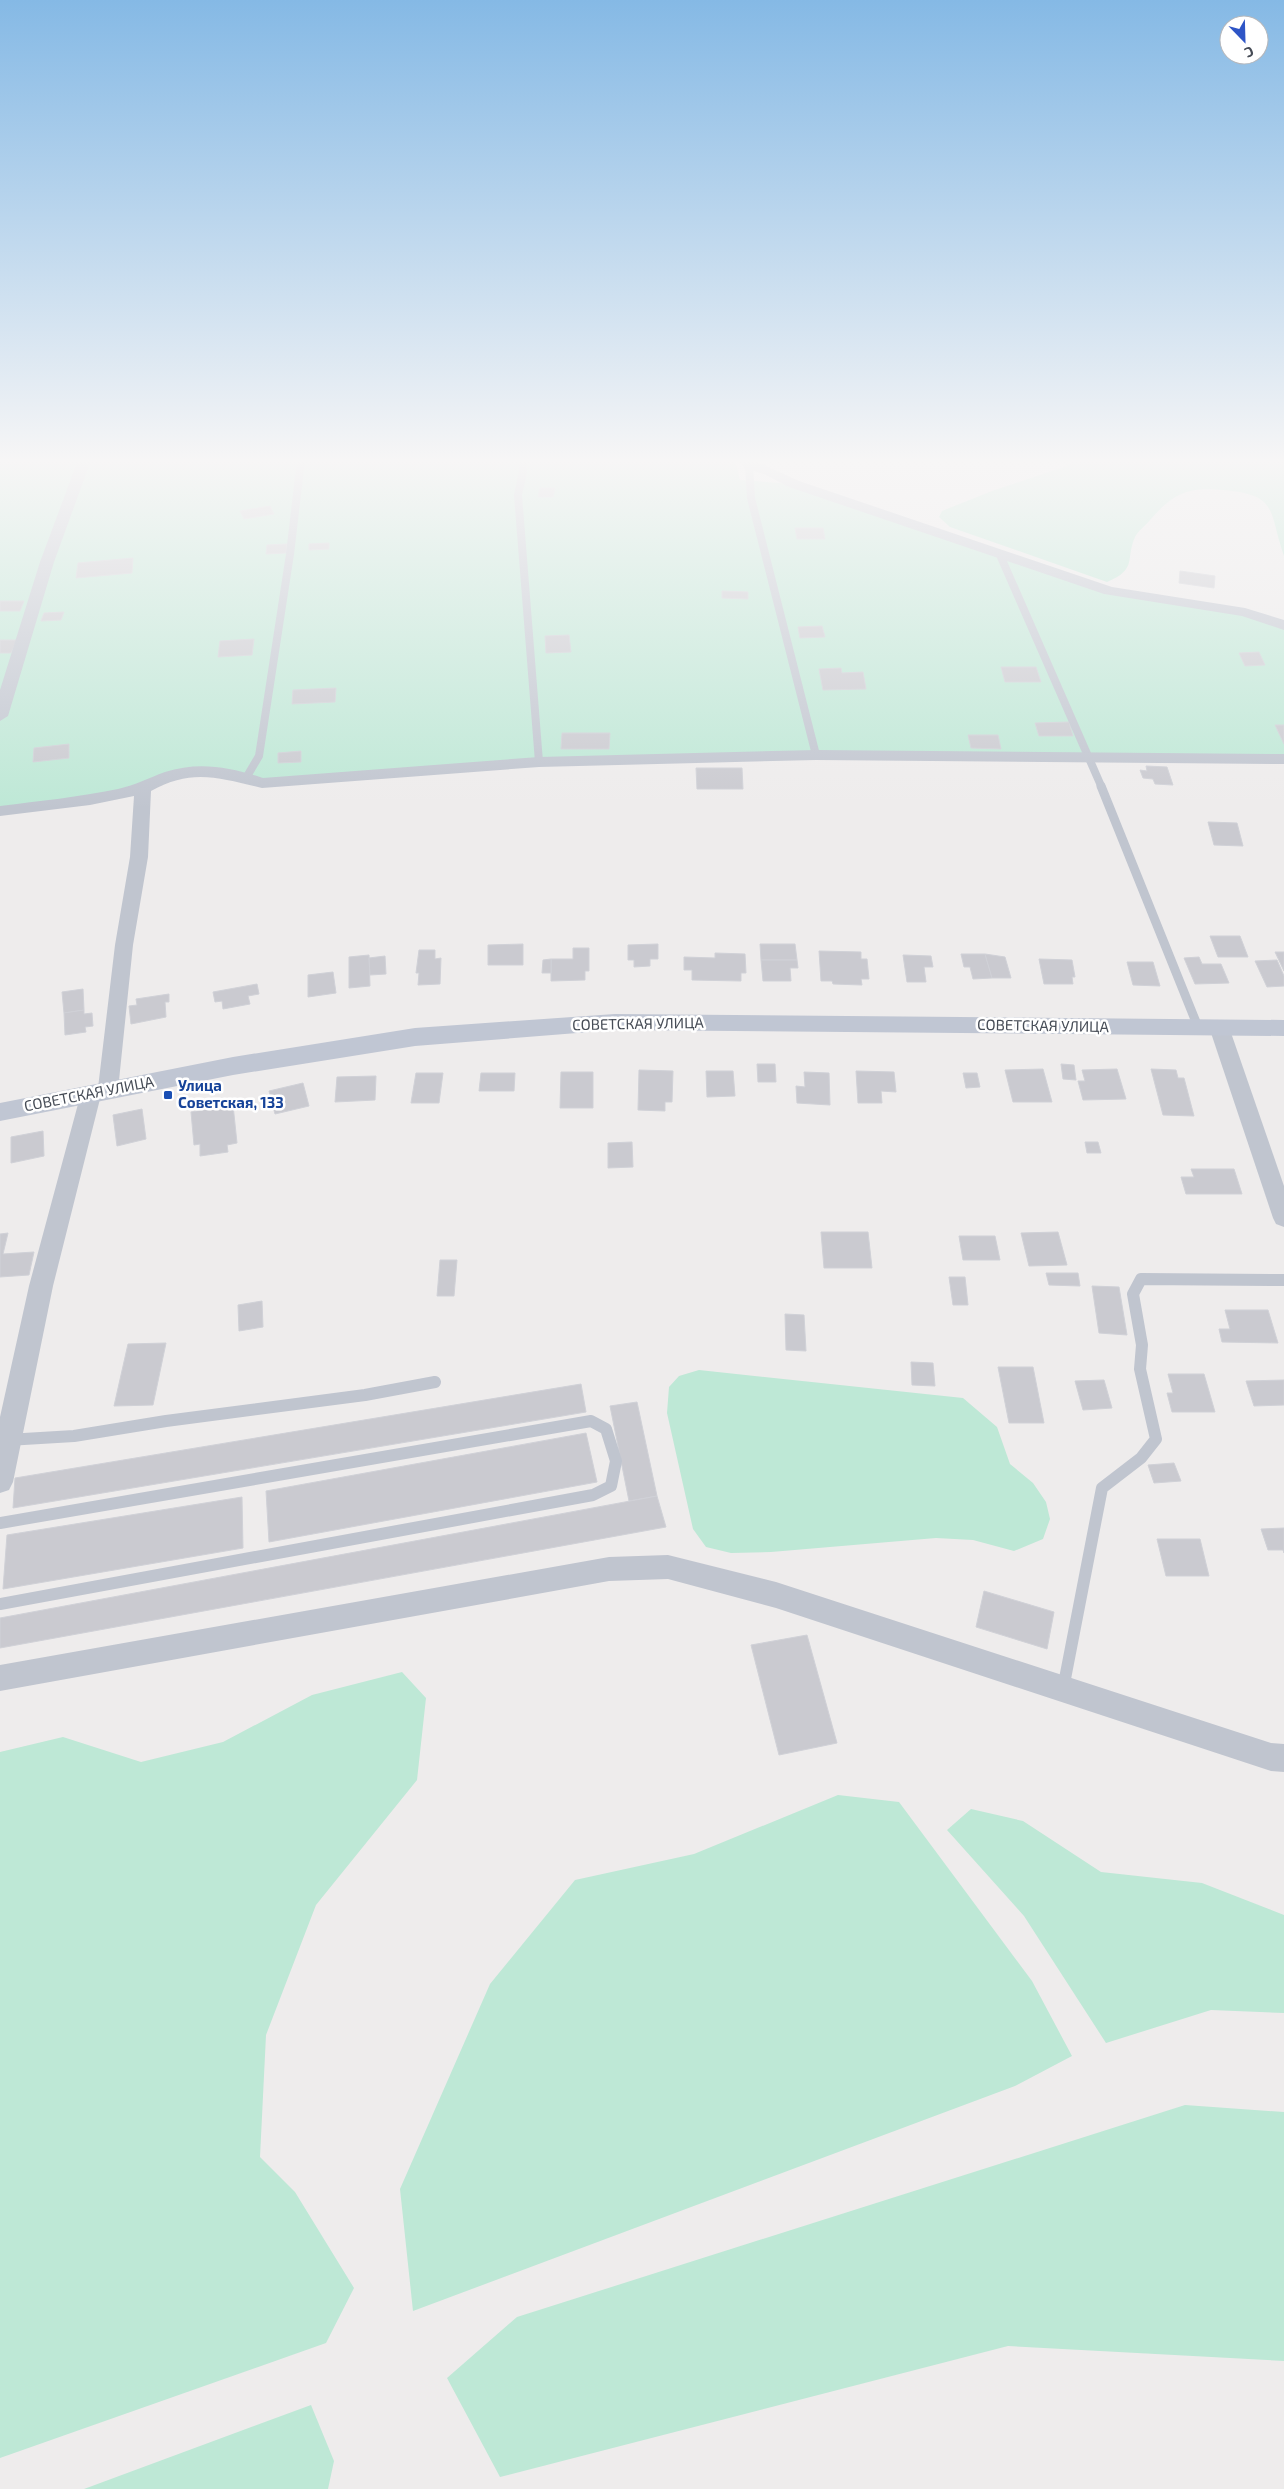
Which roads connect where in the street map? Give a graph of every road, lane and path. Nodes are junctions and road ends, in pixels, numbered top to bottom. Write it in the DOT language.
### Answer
graph roads {
  1 [pos="43,576"];
  2 [pos="287,576"];
  3 [pos="524,576"];
  4 [pos="771,576"];
  5 [pos="1009,576"];
  6 [pos="1064,576"];
  7 [pos="1284,624"];
  8 [pos="0,716"];
  9 [pos="816,756"];
  10 [pos="1090,758"];
  11 [pos="1284,759"];
  12 [pos="539,762"];
  13 [pos="246,778"];
  14 [pos="143,789"];
  15 [pos="0,811"];
  16 [pos="1209,1027"];
  17 [pos="1284,1028"];
  18 [pos="100,1091"];
  19 [pos="0,1112"];
  20 [pos="1284,1218"];
  21 [pos="1284,1280"];
  22 [pos="435,1382"];
  23 [pos="7,1440"];
  24 [pos="0,1482"];
  25 [pos="0,1523"];
  26 [pos="0,1604"];
  27 [pos="0,1678"];
  28 [pos="1063,1689"];
  29 [pos="1284,1758"];
  1 -- 8 [label="street"];
  2 -- 13 [label="lane"];
  3 -- 12 [label="lane"];
  4 -- 9 [label="lane"];
  5 -- 10 [label="lane"];
  6 -- 7 [label="street"];
  9 -- 10 [label="street"];
  9 -- 12 [label="street"];
  10 -- 11 [label="street"];
  10 -- 16 [label="lane"];
  12 -- 13 [label="street"];
  13 -- 14 [label="street"];
  14 -- 15 [label="street"];
  14 -- 18 [label="street"];
  16 -- 17 [label="street, СОВЕТСКАЯ УЛИЦА"];
  16 -- 18 [label="street, СОВЕТСКАЯ УЛИЦА"];
  16 -- 20 [label="street"];
  18 -- 19 [label="street, СОВЕТСКАЯ УЛИЦА"];
  18 -- 23 [label="street"];
  21 -- 28 [label="lane"];
  22 -- 23 [label="lane"];
  23 -- 24 [label="street"];
  25 -- 26 [label="lane"];
  27 -- 28 [label="street"];
  28 -- 29 [label="street"];
}
